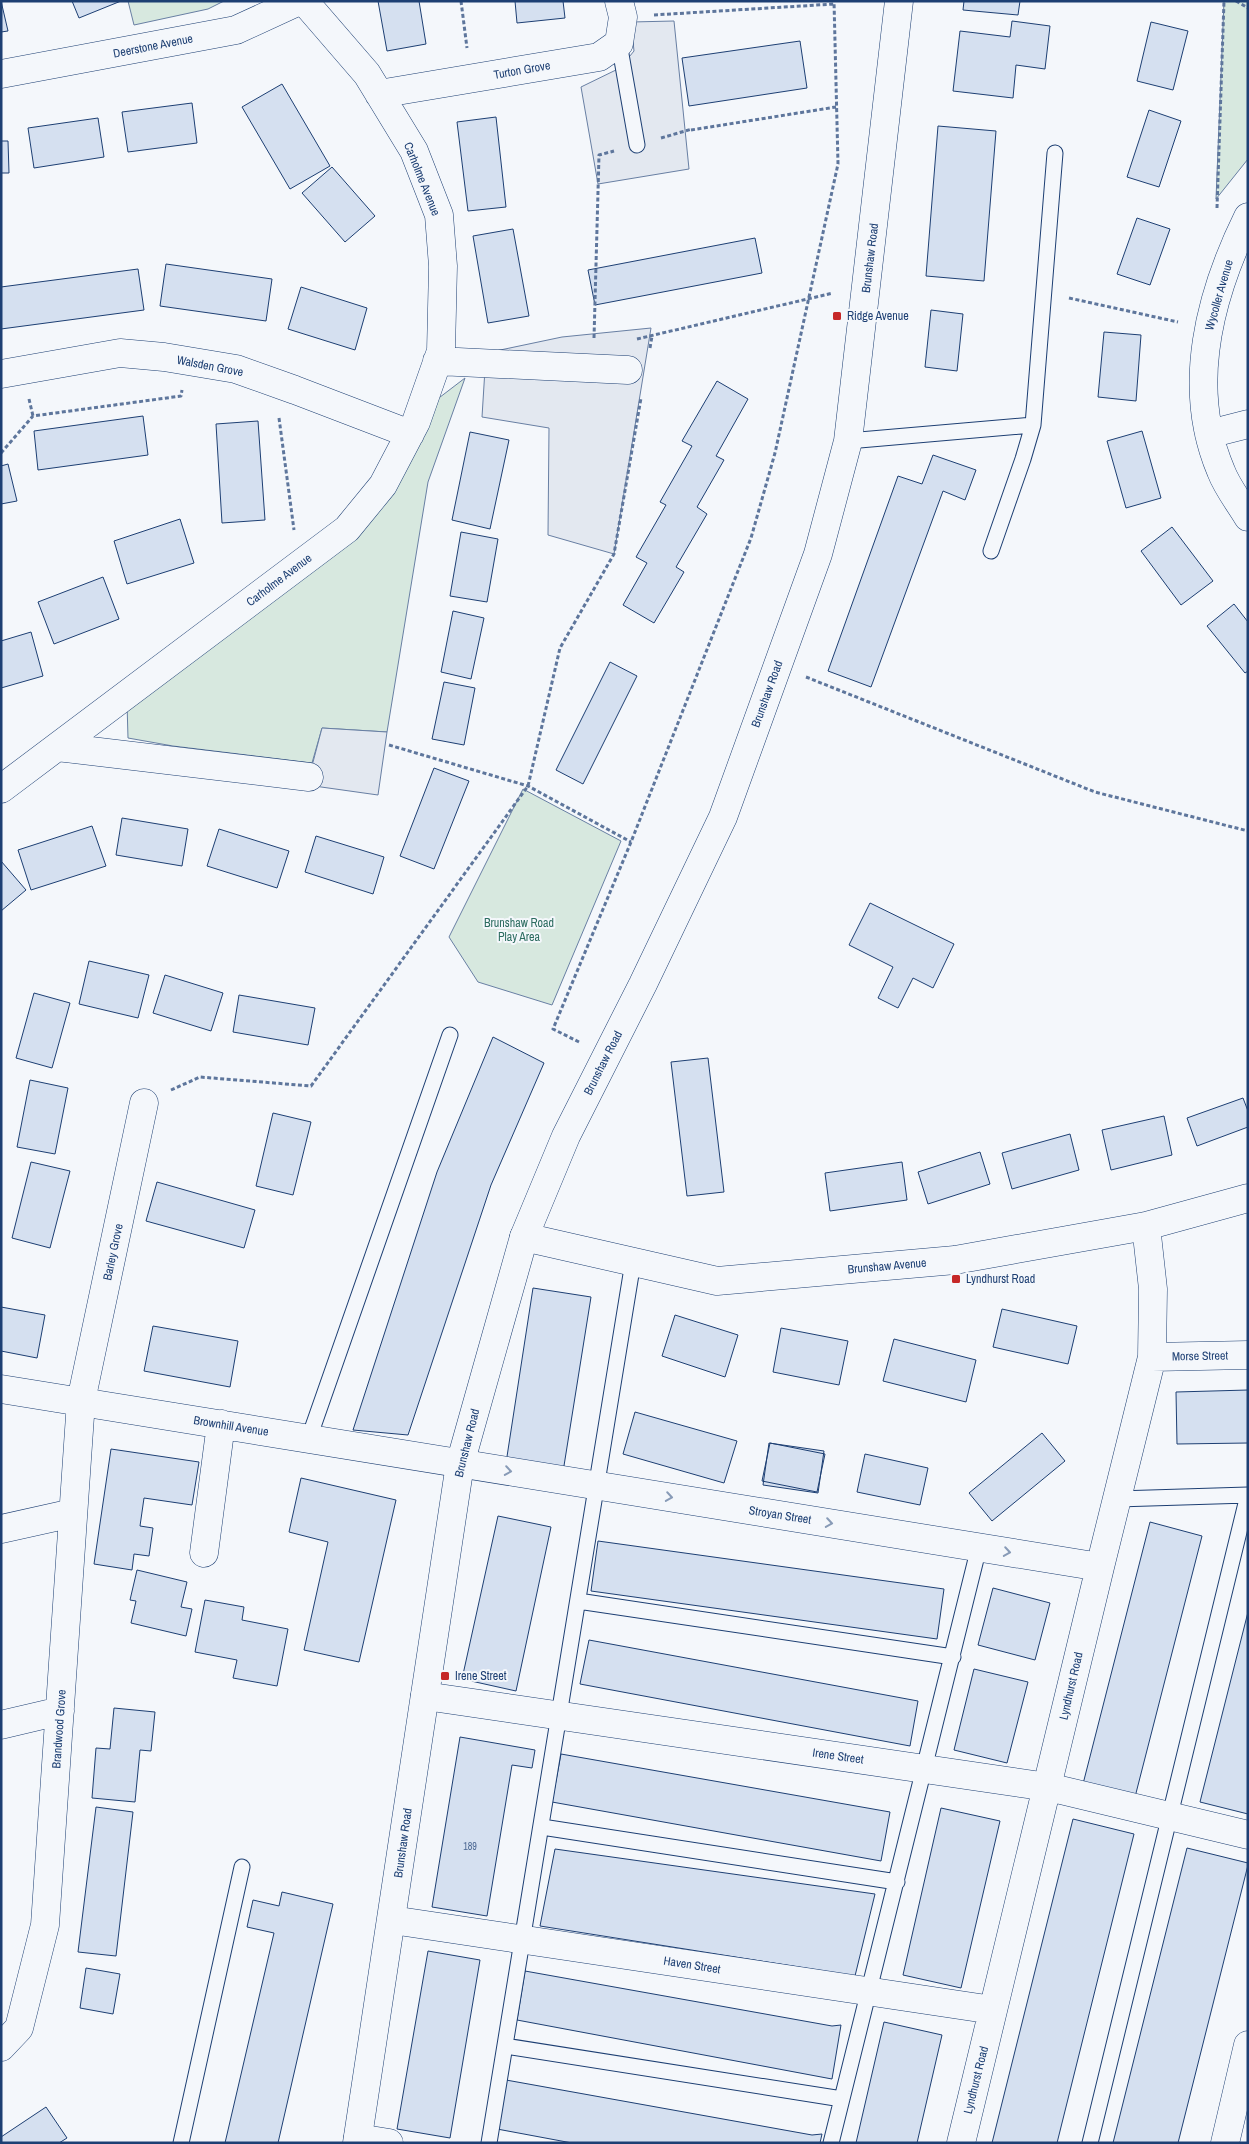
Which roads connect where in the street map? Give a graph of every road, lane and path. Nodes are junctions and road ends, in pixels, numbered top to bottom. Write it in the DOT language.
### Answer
graph roads {
  1 [pos="299,1"];
  2 [pos="304,1"];
  3 [pos="461,1"];
  4 [pos="899,1"];
  5 [pos="1224,1"];
  6 [pos="1236,1"];
  7 [pos="834,3"];
  8 [pos="1248,8"];
  9 [pos="621,20"];
  10 [pos="1,74"];
  11 [pos="471,79"];
  12 [pos="379,94"];
  13 [pos="836,108"];
  14 [pos="692,130"];
  15 [pos="685,131"];
  16 [pos="637,145"];
  17 [pos="1055,153"];
  18 [pos="1248,217"];
  19 [pos="1233,248"];
  20 [pos="1044,292"];
  21 [pos="808,299"];
  22 [pos="1208,329"];
  23 [pos="652,336"];
  24 [pos="186,361"];
  25 [pos="437,361"];
  26 [pos="638,362"];
  27 [pos="594,368"];
  28 [pos="1,374"];
  29 [pos="274,382"];
  30 [pos="642,393"];
  31 [pos="1248,424"];
  32 [pos="1033,425"];
  33 [pos="410,434"];
  34 [pos="1209,434"];
  35 [pos="848,441"];
  36 [pos="1,453"];
  37 [pos="1248,517"];
  38 [pos="295,538"];
  39 [pos="990,551"];
  40 [pos="777,666"];
  41 [pos="389,745"];
  42 [pos="58,746"];
  43 [pos="309,777"];
  44 [pos="528,786"];
  45 [pos="1,789"];
  46 [pos="1248,831"];
  47 [pos="631,842"];
  48 [pos="450,1035"];
  49 [pos="607,1056"];
  50 [pos="144,1103"];
  51 [pos="1248,1198"];
  52 [pos="1146,1226"];
  53 [pos="524,1237"];
  54 [pos="633,1262"];
  55 [pos="1248,1355"];
  56 [pos="1152,1357"];
  57 [pos="1,1389"];
  58 [pos="81,1401"];
  59 [pos="221,1424"];
  60 [pos="309,1438"];
  61 [pos="460,1464"];
  62 [pos="595,1485"];
  63 [pos="1248,1495"];
  64 [pos="1117,1499"];
  65 [pos="74,1514"];
  66 [pos="1,1529"];
  67 [pos="980,1547"];
  68 [pos="204,1553"];
  69 [pos="1100,1567"];
  70 [pos="578,1601"];
  71 [pos="953,1657"];
  72 [pos="425,1696"];
  73 [pos="60,1711"];
  74 [pos="560,1716"];
  75 [pos="1,1725"];
  76 [pos="925,1769"];
  77 [pos="1048,1787"];
  78 [pos="1169,1816"];
  79 [pos="542,1827"];
  80 [pos="1248,1835"];
  81 [pos="242,1866"];
  82 [pos="897,1882"];
  83 [pos="392,1920"];
  84 [pos="523,1940"];
  85 [pos="870,1992"];
  86 [pos="993,2010"];
  87 [pos="1248,2045"];
  88 [pos="505,2046"];
  89 [pos="1,2047"];
  90 [pos="842,2099"];
  91 [pos="357,2140"];
  92 [pos="181,2143"];
  93 [pos="389,2143"];
  94 [pos="489,2143"];
  95 [pos="831,2143"];
  96 [pos="961,2143"];
  97 [pos="1090,2143"];
  98 [pos="1225,2143"];
  1 -- 10 [label="street, Deerstone Avenue"];
  2 -- 12 [label="street, Carholme Avenue"];
  3 -- 11 [label="path"];
  4 -- 35 [label="street, Brunshaw Road"];
  5 -- 19 [label="path"];
  6 -- 8 [label="path"];
  7 -- 9 [label="path"];
  7 -- 13 [label="path"];
  9 -- 11 [label="street, Turton Grove"];
  9 -- 16 [label="lane"];
  11 -- 12 [label="street, Turton Grove"];
  12 -- 25 [label="street, Carholme Avenue"];
  13 -- 14 [label="path"];
  13 -- 21 [label="path"];
  14 -- 15 [label="path"];
  14 -- 16 [label="path"];
  16 -- 27 [label="path"];
  17 -- 20 [label="lane"];
  18 -- 19 [label="street, Wycoller Avenue"];
  19 -- 22 [label="street, Wycoller Avenue"];
  20 -- 22 [label="path"];
  20 -- 32 [label="lane"];
  21 -- 23 [label="path"];
  21 -- 47 [label="path"];
  22 -- 34 [label="street, Wycoller Avenue"];
  23 -- 26 [label="path"];
  23 -- 26 [label="path"];
  24 -- 28 [label="street, Walsden Grove"];
  24 -- 29 [label="street, Walsden Grove"];
  24 -- 36 [label="path"];
  25 -- 27 [label="street"];
  25 -- 33 [label="street, Carholme Avenue"];
  26 -- 27 [label="street"];
  29 -- 33 [label="street, Walsden Grove"];
  29 -- 38 [label="path"];
  30 -- 44 [label="path"];
  31 -- 34 [label="street"];
  32 -- 35 [label="lane"];
  32 -- 39 [label="lane"];
  33 -- 42 [label="street, Carholme Avenue"];
  34 -- 37 [label="street, Wycoller Avenue"];
  35 -- 40 [label="street, Brunshaw Road"];
  40 -- 46 [label="path"];
  40 -- 49 [label="street, Brunshaw Road"];
  41 -- 44 [label="path"];
  42 -- 43 [label="street"];
  42 -- 45 [label="street, Carholme Avenue"];
  44 -- 47 [label="path"];
  44 -- 50 [label="path"];
  47 -- 49 [label="path"];
  48 -- 60 [label="lane"];
  49 -- 53 [label="street, Brunshaw Road"];
  50 -- 58 [label="street, Barley Grove"];
  51 -- 52 [label="street, Brunshaw Avenue"];
  52 -- 54 [label="street, Brunshaw Avenue"];
  52 -- 56 [label="street, Lyndhurst Road"];
  53 -- 54 [label="street, Brunshaw Avenue"];
  53 -- 61 [label="street, Brunshaw Road"];
  54 -- 62 [label="lane"];
  55 -- 56 [label="street, Morse Street"];
  56 -- 64 [label="street, Lyndhurst Road"];
  57 -- 58 [label="street, Brownhill Avenue"];
  58 -- 59 [label="street, Brownhill Avenue"];
  58 -- 65 [label="street, Brandwood Grove"];
  59 -- 60 [label="street, Brownhill Avenue"];
  59 -- 68 [label="street"];
  60 -- 61 [label="street, Brownhill Avenue"];
  61 -- 62 [label="street, Stroyan Street, one-way"];
  61 -- 72 [label="street, Brunshaw Road"];
  62 -- 67 [label="street, Stroyan Street, one-way"];
  62 -- 70 [label="lane"];
  63 -- 64 [label="lane"];
  63 -- 78 [label="lane"];
  64 -- 69 [label="street, Lyndhurst Road"];
  65 -- 66 [label="street"];
  65 -- 73 [label="street, Brandwood Grove"];
  67 -- 69 [label="street, Stroyan Street, one-way"];
  67 -- 71 [label="lane"];
  69 -- 77 [label="street, Lyndhurst Road"];
  70 -- 71 [label="lane"];
  70 -- 74 [label="lane"];
  71 -- 76 [label="lane"];
  72 -- 74 [label="street, Irene Street"];
  72 -- 83 [label="street, Brunshaw Road"];
  73 -- 75 [label="street"];
  73 -- 89 [label="street, Brandwood Grove"];
  74 -- 76 [label="street, Irene Street"];
  74 -- 79 [label="lane"];
  76 -- 77 [label="street, Irene Street"];
  76 -- 82 [label="lane"];
  77 -- 78 [label="street, Irene Street"];
  77 -- 86 [label="street, Lyndhurst Road"];
  78 -- 80 [label="street, Irene Street"];
  78 -- 97 [label="lane"];
  79 -- 82 [label="lane"];
  79 -- 84 [label="lane"];
  81 -- 92 [label="lane"];
  82 -- 85 [label="lane"];
  83 -- 84 [label="street, Haven Street"];
  83 -- 91 [label="street, Brunshaw Road"];
  84 -- 85 [label="street, Haven Street"];
  84 -- 88 [label="lane"];
  85 -- 86 [label="street, Haven Street"];
  85 -- 90 [label="lane"];
  86 -- 96 [label="street, Lyndhurst Road"];
  87 -- 98 [label="street"];
  88 -- 90 [label="lane"];
  88 -- 94 [label="lane"];
  90 -- 95 [label="lane"];
  91 -- 93 [label="street"];
}
